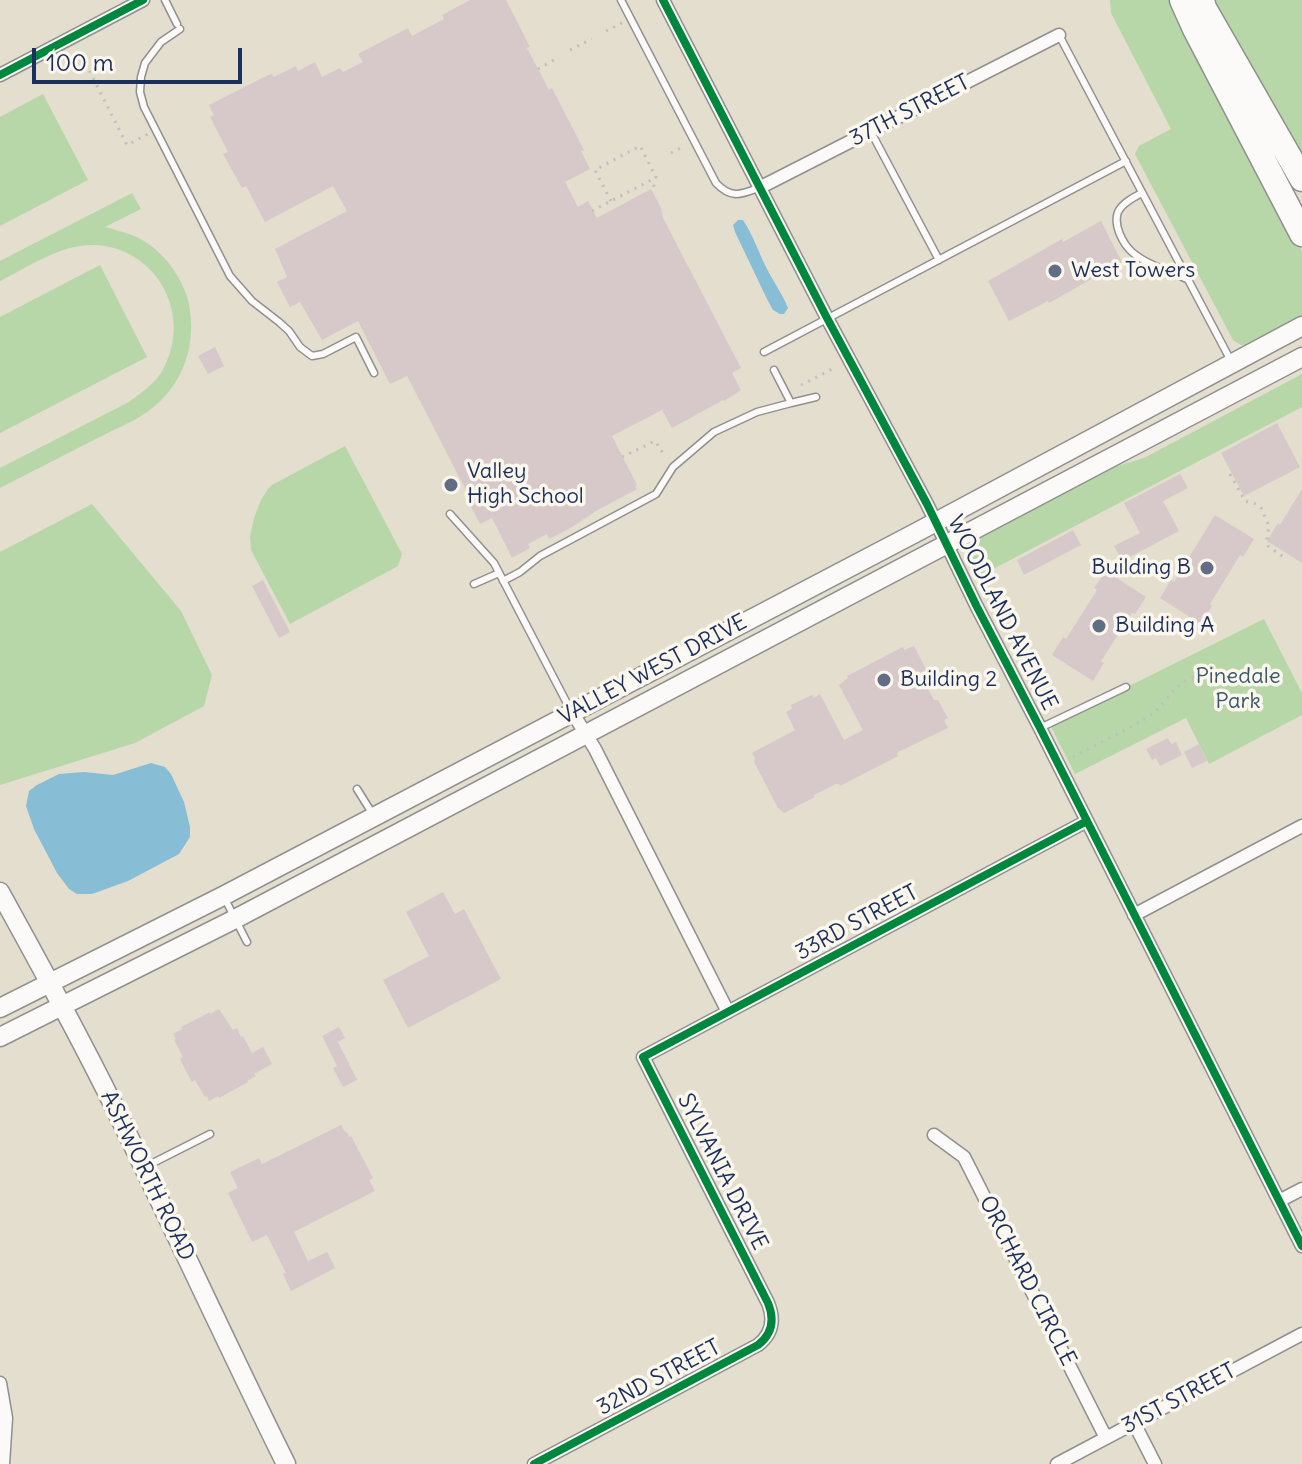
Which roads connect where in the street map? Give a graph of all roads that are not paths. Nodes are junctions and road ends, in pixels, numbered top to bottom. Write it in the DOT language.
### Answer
graph roads {
  1 [pos="143,0"];
  2 [pos="165,0"];
  3 [pos="621,0"];
  4 [pos="663,0"];
  5 [pos="1182,0"];
  6 [pos="1202,0"];
  7 [pos="1059,35"];
  8 [pos="0,75"];
  9 [pos="871,131"];
  10 [pos="1126,161"];
  11 [pos="1302,179"];
  12 [pos="761,187"];
  13 [pos="1142,193"];
  14 [pos="1302,234"];
  15 [pos="939,260"];
  16 [pos="1189,280"];
  17 [pos="827,318"];
  18 [pos="1302,326"];
  19 [pos="764,352"];
  20 [pos="1302,357"];
  21 [pos="1233,364"];
  22 [pos="774,370"];
  23 [pos="374,373"];
  24 [pos="816,397"];
  25 [pos="791,403"];
  26 [pos="450,514"];
  27 [pos="935,522"];
  28 [pos="947,545"];
  29 [pos="499,573"];
  30 [pos="503,581"];
  31 [pos="474,584"];
  32 [pos="1126,687"];
  33 [pos="572,712"];
  34 [pos="1040,728"];
  35 [pos="587,734"];
  36 [pos="357,789"];
  37 [pos="374,817"];
  38 [pos="1087,821"];
  39 [pos="1302,826"];
  40 [pos="0,892"];
  41 [pos="223,896"];
  42 [pos="1134,915"];
  43 [pos="235,919"];
  44 [pos="247,942"];
  45 [pos="49,982"];
  46 [pos="62,1005"];
  47 [pos="0,1008"];
  48 [pos="728,1012"];
  49 [pos="0,1037"];
  50 [pos="643,1057"];
  51 [pos="210,1134"];
  52 [pos="934,1135"];
  53 [pos="143,1168"];
  54 [pos="1302,1189"];
  55 [pos="1279,1201"];
  56 [pos="1302,1246"];
  57 [pos="768,1303"];
  58 [pos="1302,1334"];
  59 [pos="0,1383"];
  60 [pos="1134,1423"];
  61 [pos="1106,1438"];
  62 [pos="3,1464"];
  63 [pos="286,1464"];
  64 [pos="534,1464"];
  65 [pos="1057,1464"];
  66 [pos="1155,1464"];
  1 -- 8 [label="street"];
  2 -- 23 [label="lane"];
  3 -- 12 [label="lane"];
  4 -- 12 [label="street, WOODLAND AVENUE"];
  5 -- 14 [label="highway"];
  6 -- 11 [label="highway"];
  7 -- 9 [label="street, 37TH STREET"];
  7 -- 10 [label="lane"];
  9 -- 12 [label="street, 37TH STREET"];
  9 -- 15 [label="lane"];
  10 -- 13 [label="lane"];
  10 -- 15 [label="lane"];
  12 -- 17 [label="street, WOODLAND AVENUE"];
  13 -- 16 [label="lane"];
  13 -- 16 [label="lane"];
  15 -- 17 [label="lane"];
  16 -- 21 [label="lane"];
  17 -- 19 [label="lane"];
  17 -- 27 [label="street, WOODLAND AVENUE"];
  18 -- 21 [label="main road, VALLEY WEST DRIVE"];
  20 -- 28 [label="main road, VALLEY WEST DRIVE"];
  21 -- 27 [label="main road, VALLEY WEST DRIVE"];
  22 -- 25 [label="lane"];
  24 -- 25 [label="lane"];
  25 -- 30 [label="lane"];
  26 -- 29 [label="lane"];
  27 -- 28 [label="street, WOODLAND AVENUE"];
  27 -- 33 [label="main road, VALLEY WEST DRIVE"];
  28 -- 34 [label="street, WOODLAND AVENUE"];
  28 -- 35 [label="main road, VALLEY WEST DRIVE"];
  29 -- 30 [label="lane"];
  29 -- 31 [label="lane"];
  30 -- 33 [label="lane"];
  32 -- 34 [label="lane"];
  33 -- 35 [label="street"];
  33 -- 37 [label="main road, VALLEY WEST DRIVE"];
  34 -- 38 [label="street, WOODLAND AVENUE"];
  35 -- 43 [label="main road, VALLEY WEST DRIVE"];
  35 -- 48 [label="street"];
  36 -- 37 [label="lane"];
  37 -- 41 [label="main road, VALLEY WEST DRIVE"];
  38 -- 42 [label="street, WOODLAND AVENUE"];
  38 -- 48 [label="street, 33RD STREET"];
  39 -- 42 [label="street"];
  40 -- 45 [label="main road, ASHWORTH ROAD"];
  41 -- 43 [label="lane"];
  41 -- 45 [label="main road, VALLEY WEST DRIVE"];
  42 -- 55 [label="street, WOODLAND AVENUE"];
  43 -- 44 [label="lane"];
  43 -- 46 [label="main road, VALLEY WEST DRIVE"];
  45 -- 46 [label="main road, ASHWORTH ROAD"];
  45 -- 47 [label="main road, VALLEY WEST DRIVE"];
  46 -- 49 [label="main road, VALLEY WEST DRIVE"];
  46 -- 53 [label="main road, ASHWORTH ROAD"];
  48 -- 50 [label="street, 33RD STREET"];
  50 -- 57 [label="street, SYLVANIA DRIVE"];
  51 -- 53 [label="lane"];
  52 -- 61 [label="street, ORCHARD CIRCLE"];
  53 -- 63 [label="main road, ASHWORTH ROAD"];
  54 -- 55 [label="street"];
  55 -- 56 [label="street, WOODLAND AVENUE"];
  57 -- 64 [label="street, 32ND STREET"];
  58 -- 60 [label="street, 31ST STREET"];
  59 -- 62 [label="street"];
  60 -- 61 [label="street, 31ST STREET"];
  60 -- 66 [label="street"];
  61 -- 65 [label="street, 31ST STREET"];
}
